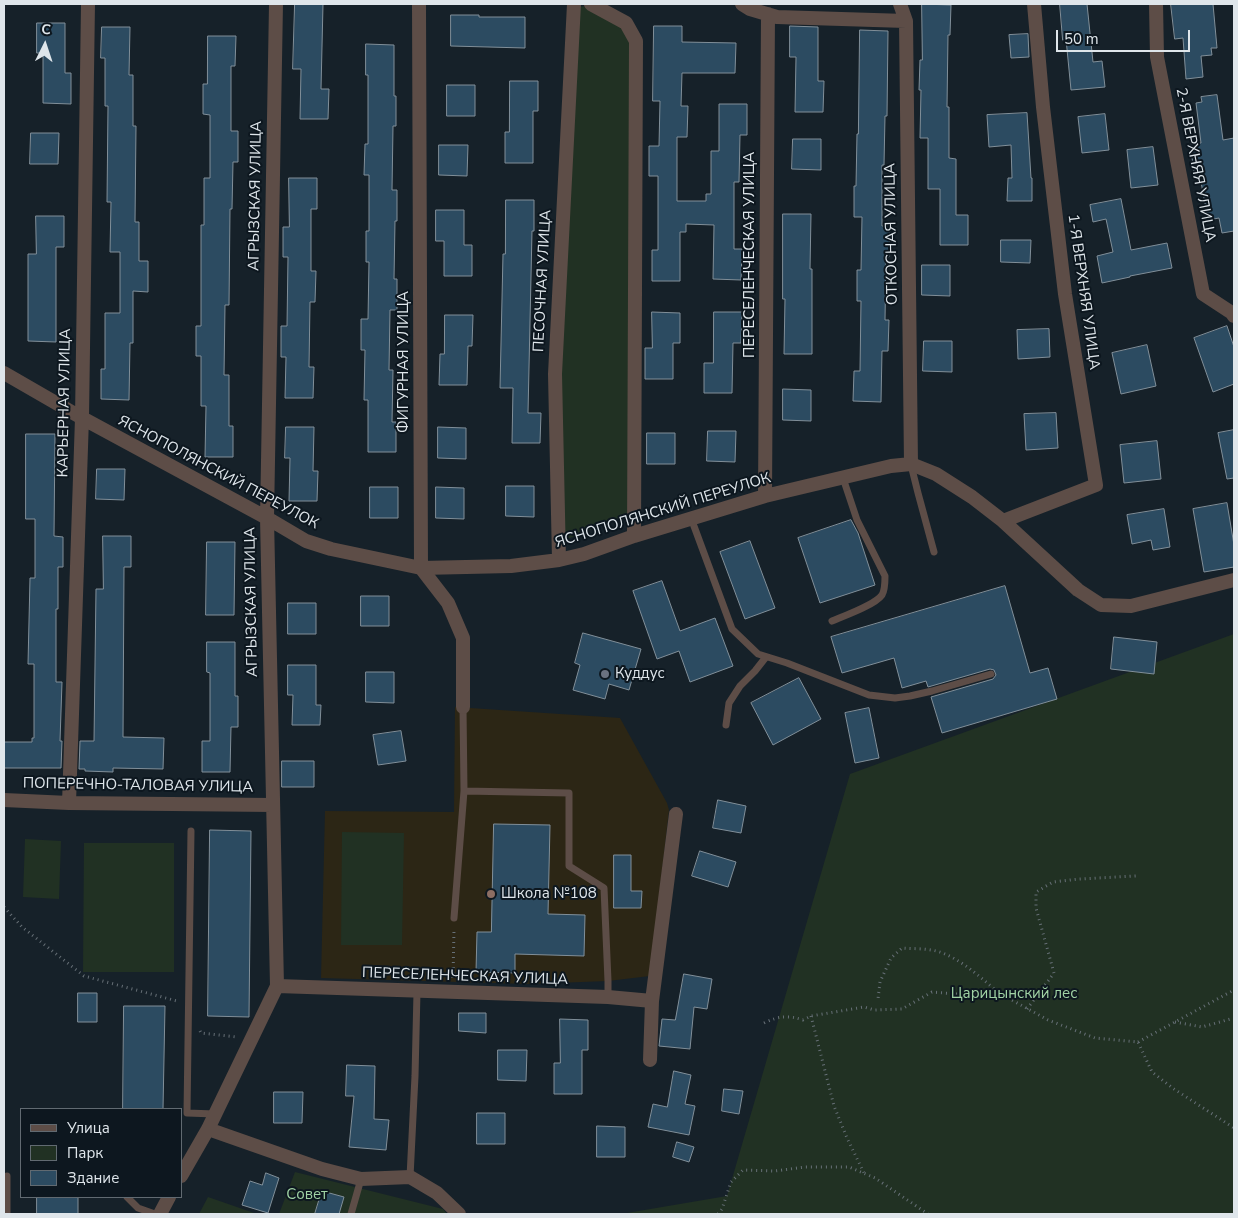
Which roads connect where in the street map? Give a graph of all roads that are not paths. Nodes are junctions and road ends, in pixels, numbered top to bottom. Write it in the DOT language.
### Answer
graph roads {
  1 [pos="88,4"];
  2 [pos="276,4"];
  3 [pos="419,4"];
  4 [pos="574,4"];
  5 [pos="591,4"];
  6 [pos="742,4"];
  7 [pos="900,4"];
  8 [pos="1034,4"];
  9 [pos="1156,4"];
  10 [pos="768,14"];
  11 [pos="906,21"];
  12 [pos="1234,314"];
  13 [pos="4,373"];
  14 [pos="82,418"];
  15 [pos="911,464"];
  16 [pos="843,478"];
  17 [pos="765,496"];
  18 [pos="267,518"];
  19 [pos="691,518"];
  20 [pos="1003,521"];
  21 [pos="634,536"];
  22 [pos="934,552"];
  23 [pos="559,560"];
  24 [pos="421,568"];
  25 [pos="1234,580"];
  26 [pos="832,621"];
  27 [pos="766,657"];
  28 [pos="991,674"];
  29 [pos="463,707"];
  30 [pos="726,724"];
  31 [pos="464,791"];
  32 [pos="4,800"];
  33 [pos="70,803"];
  34 [pos="273,805"];
  35 [pos="676,814"];
  36 [pos="191,830"];
  37 [pos="454,918"];
  38 [pos="277,986"];
  39 [pos="417,992"];
  40 [pos="608,997"];
  41 [pos="652,1001"];
  42 [pos="650,1060"];
  43 [pos="215,1114"];
  44 [pos="208,1129"];
  45 [pos="182,1174"];
  46 [pos="7,1176"];
  47 [pos="410,1177"];
  48 [pos="361,1179"];
  49 [pos="128,1198"];
  50 [pos="168,1198"];
  51 [pos="7,1214"];
  52 [pos="155,1214"];
  53 [pos="160,1214"];
  54 [pos="350,1214"];
  55 [pos="459,1214"];
  1 -- 14 [label="street, КАРЬЕРНАЯ УЛИЦА"];
  2 -- 18 [label="street, АГРЫЗСКАЯ УЛИЦА"];
  3 -- 24 [label="street, ФИГУРНАЯ УЛИЦА"];
  4 -- 23 [label="street, ПЕСОЧНАЯ УЛИЦА"];
  5 -- 21 [label="street"];
  6 -- 10 [label="street"];
  7 -- 11 [label="street, ОТКОСНАЯ УЛИЦА"];
  8 -- 20 [label="street, 1-Я ВЕРХНЯЯ УЛИЦА"];
  9 -- 12 [label="street, 2-Я ВЕРХНЯЯ УЛИЦА"];
  10 -- 11 [label="street"];
  10 -- 17 [label="street, ПЕРЕСЕЛЕНЧЕСКАЯ УЛИЦА"];
  11 -- 15 [label="street, ОТКОСНАЯ УЛИЦА"];
  13 -- 14 [label="street, ЯСНОПОЛЯНСКИЙ ПЕРЕУЛОК"];
  14 -- 18 [label="street, ЯСНОПОЛЯНСКИЙ ПЕРЕУЛОК"];
  14 -- 33 [label="street, КАРЬЕРНАЯ УЛИЦА"];
  15 -- 16 [label="street, ЯСНОПОЛЯНСКИЙ ПЕРЕУЛОК"];
  15 -- 20 [label="street, ЯСНОПОЛЯНСКИЙ ПЕРЕУЛОК"];
  15 -- 22 [label="lane"];
  16 -- 17 [label="street, ЯСНОПОЛЯНСКИЙ ПЕРЕУЛОК"];
  16 -- 26 [label="lane"];
  17 -- 19 [label="street, ЯСНОПОЛЯНСКИЙ ПЕРЕУЛОК"];
  18 -- 24 [label="street, ЯСНОПОЛЯНСКИЙ ПЕРЕУЛОК"];
  18 -- 34 [label="street, АГРЫЗСКАЯ УЛИЦА"];
  19 -- 21 [label="street, ЯСНОПОЛЯНСКИЙ ПЕРЕУЛОК"];
  19 -- 27 [label="lane"];
  20 -- 25 [label="street, ЯСНОПОЛЯНСКИЙ ПЕРЕУЛОК"];
  21 -- 23 [label="street, ЯСНОПОЛЯНСКИЙ ПЕРЕУЛОК"];
  23 -- 24 [label="street, ЯСНОПОЛЯНСКИЙ ПЕРЕУЛОК"];
  24 -- 29 [label="street"];
  27 -- 28 [label="lane"];
  27 -- 30 [label="lane"];
  29 -- 31 [label="lane"];
  31 -- 37 [label="lane"];
  31 -- 40 [label="lane"];
  32 -- 33 [label="street, ПОПЕРЕЧНО-ТАЛОВАЯ УЛИЦА"];
  33 -- 34 [label="street, ПОПЕРЕЧНО-ТАЛОВАЯ УЛИЦА"];
  34 -- 38 [label="street, АГРЫЗСКАЯ УЛИЦА"];
  35 -- 41 [label="street"];
  36 -- 43 [label="lane"];
  38 -- 39 [label="street, ПЕРЕСЕЛЕНЧЕСКАЯ УЛИЦА"];
  38 -- 43 [label="street, АГРЫЗСКАЯ УЛИЦА"];
  39 -- 40 [label="street, ПЕРЕСЕЛЕНЧЕСКАЯ УЛИЦА"];
  39 -- 47 [label="lane"];
  40 -- 41 [label="street, ПЕРЕСЕЛЕНЧЕСКАЯ УЛИЦА"];
  41 -- 42 [label="street"];
  43 -- 44 [label="street, АГРЫЗСКАЯ УЛИЦА"];
  44 -- 45 [label="street, АГРЫЗСКАЯ УЛИЦА"];
  44 -- 48 [label="street"];
  46 -- 51 [label="lane"];
  47 -- 48 [label="street"];
  47 -- 55 [label="street"];
  48 -- 54 [label="lane"];
  49 -- 52 [label="lane"];
  50 -- 53 [label="street"];
}
